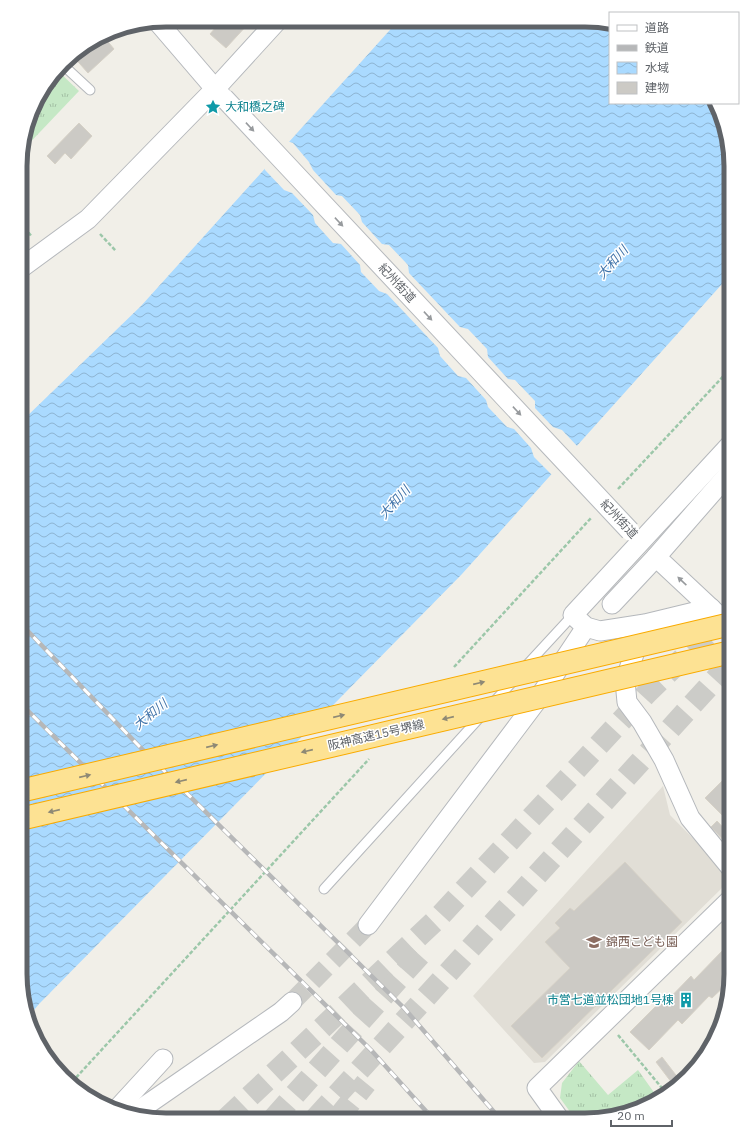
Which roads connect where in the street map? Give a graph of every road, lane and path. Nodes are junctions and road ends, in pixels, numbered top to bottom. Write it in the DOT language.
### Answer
graph roads {
  1 [pos="161,27"];
  2 [pos="272,27"];
  3 [pos="67,69"];
  4 [pos="90,90"];
  5 [pos="219,94"];
  6 [pos="27,230"];
  7 [pos="96,230"];
  8 [pos="34,239"];
  9 [pos="116,251"];
  10 [pos="27,264"];
  11 [pos="724,451"];
  12 [pos="724,479"];
  13 [pos="635,536"];
  14 [pos="656,557"];
  15 [pos="612,604"];
  16 [pos="710,608"];
  17 [pos="579,621"];
  18 [pos="724,621"];
  19 [pos="645,624"];
  20 [pos="724,626"];
  21 [pos="724,654"];
  22 [pos="724,658"];
  23 [pos="625,682"];
  24 [pos="538,699"];
  25 [pos="27,789"];
  26 [pos="27,817"];
  27 [pos="724,859"];
  28 [pos="324,889"];
  29 [pos="724,906"];
  30 [pos="368,925"];
  31 [pos="292,1002"];
  32 [pos="606,1020"];
  33 [pos="164,1059"];
  34 [pos="662,1088"];
  35 [pos="121,1105"];
  36 [pos="139,1110"];
  37 [pos="555,1113"];
  1 -- 5 [label="street, 紀州街道"];
  2 -- 5 [label="street"];
  3 -- 4 [label="lane"];
  5 -- 10 [label="street"];
  5 -- 13 [label="street, 紀州街道, one-way, bridge"];
  6 -- 8 [label="path"];
  7 -- 9 [label="path"];
  11 -- 13 [label="street"];
  12 -- 14 [label="street"];
  13 -- 17 [label="street"];
  14 -- 15 [label="street"];
  16 -- 14 [label="street, one-way"];
  16 -- 18 [label="street"];
  16 -- 19 [label="street"];
  17 -- 19 [label="street"];
  17 -- 24 [label="street"];
  17 -- 28 [label="lane"];
  19 -- 23 [label="street"];
  25 -- 20 [label="highway, one-way, bridge"];
  21 -- 26 [label="highway, 阪神高速15号堺線, one-way, bridge"];
  22 -- 23 [label="street"];
  23 -- 24 [label="street"];
  23 -- 27 [label="street"];
  24 -- 30 [label="street"];
  29 -- 32 [label="street"];
  31 -- 36 [label="street"];
  32 -- 34 [label="path"];
  32 -- 37 [label="street"];
  33 -- 35 [label="street"];
}
